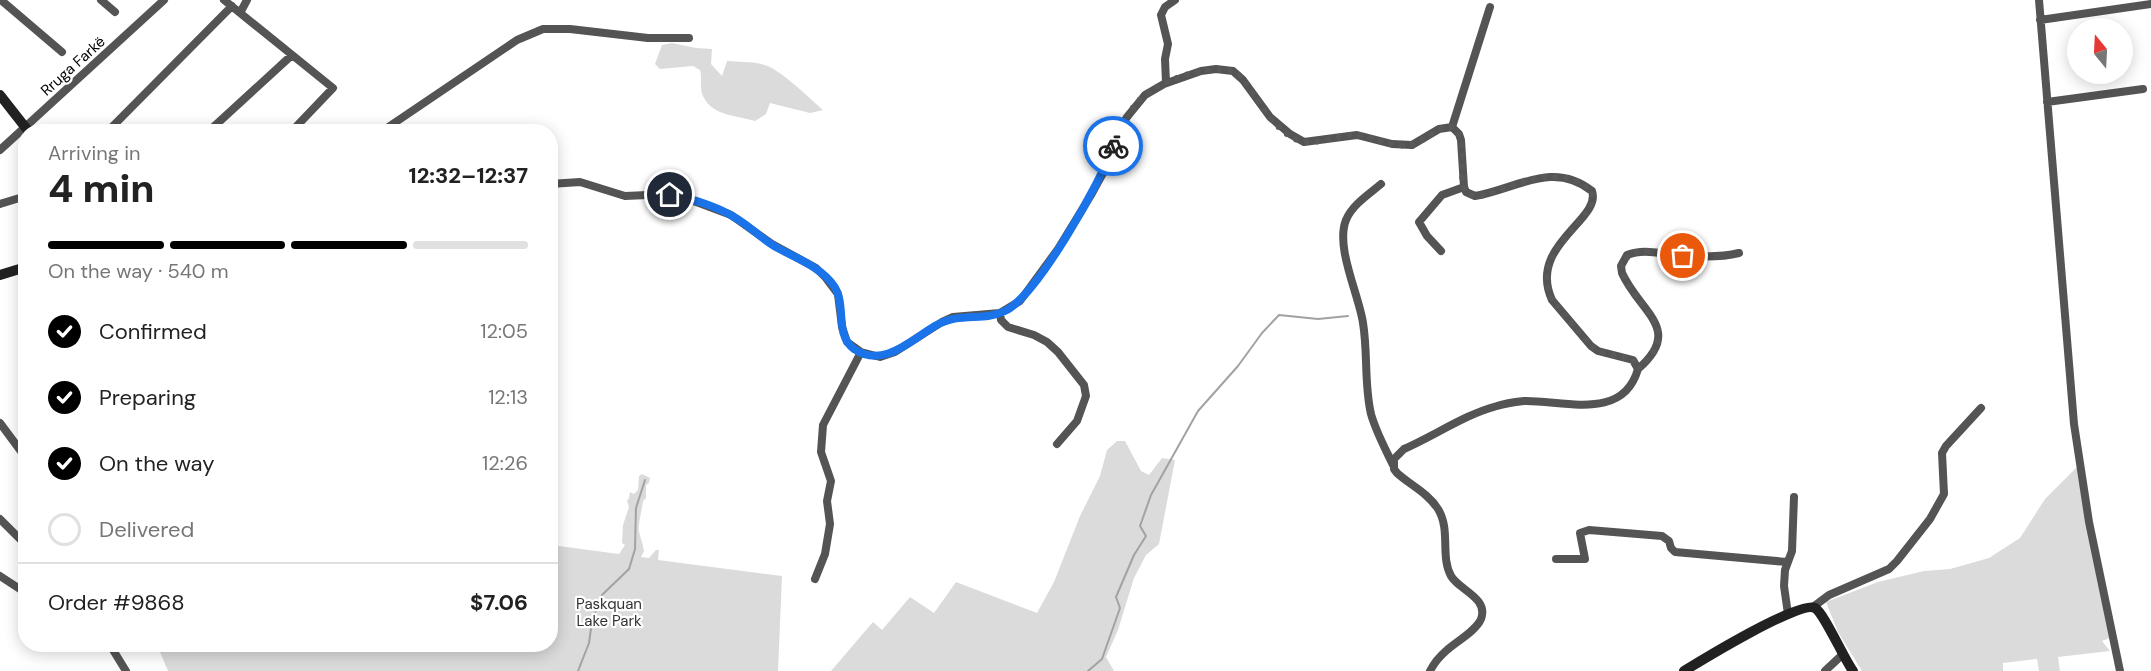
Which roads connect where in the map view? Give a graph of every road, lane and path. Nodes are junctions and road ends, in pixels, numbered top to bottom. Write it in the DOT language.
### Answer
graph roads {
  1 [pos="1,0"];
  2 [pos="101,0"];
  3 [pos="164,0"];
  4 [pos="224,0"];
  5 [pos="247,0"];
  6 [pos="1175,0"];
  7 [pos="2039,0"];
  8 [pos="2132,3"];
  9 [pos="2151,4"];
  10 [pos="232,6"];
  11 [pos="1490,7"];
  12 [pos="115,12"];
  13 [pos="240,13"];
  14 [pos="2040,20"];
  15 [pos="689,38"];
  16 [pos="62,52"];
  17 [pos="292,55"];
  18 [pos="1166,83"];
  19 [pos="2143,88"];
  20 [pos="0,95"];
  21 [pos="2047,102"];
  22 [pos="23,124"];
  23 [pos="32,124"];
  24 [pos="115,124"];
  25 [pos="217,124"];
  26 [pos="299,124"];
  27 [pos="397,124"];
  28 [pos="1452,127"];
  29 [pos="18,136"];
  30 [pos="0,150"];
  31 [pos="558,183"];
  32 [pos="1381,184"];
  33 [pos="1464,187"];
  34 [pos="18,198"];
  35 [pos="0,204"];
  36 [pos="1441,251"];
  37 [pos="1739,253"];
  38 [pos="18,269"];
  39 [pos="0,275"];
  40 [pos="1000,313"];
  41 [pos="861,352"];
  42 [pos="1638,369"];
  43 [pos="1981,408"];
  44 [pos="0,423"];
  45 [pos="1057,444"];
  46 [pos="18,447"];
  47 [pos="1393,465"];
  48 [pos="1794,497"];
  49 [pos="0,519"];
  50 [pos="18,537"];
  51 [pos="1556,559"];
  52 [pos="1787,562"];
  53 [pos="0,576"];
  54 [pos="815,579"];
  55 [pos="18,588"];
  56 [pos="1813,607"];
  57 [pos="1788,614"];
  58 [pos="114,652"];
  59 [pos="1842,655"];
  60 [pos="1432,670"];
  61 [pos="126,671"];
  62 [pos="1684,671"];
  63 [pos="1825,671"];
  64 [pos="1853,671"];
  65 [pos="2120,671"];
  1 -- 16 [label="street"];
  2 -- 12 [label="street"];
  3 -- 23 [label="street, Rruga Farkë"];
  4 -- 10 [label="street"];
  5 -- 13 [label="street"];
  6 -- 18 [label="street"];
  7 -- 14 [label="street"];
  8 -- 9 [label="street"];
  8 -- 14 [label="street"];
  10 -- 13 [label="street"];
  10 -- 24 [label="street"];
  11 -- 28 [label="street"];
  13 -- 17 [label="street"];
  14 -- 21 [label="street"];
  15 -- 27 [label="street"];
  17 -- 25 [label="street"];
  17 -- 26 [label="street"];
  18 -- 28 [label="street"];
  18 -- 40 [label="street"];
  19 -- 21 [label="street"];
  20 -- 22 [label="street"];
  21 -- 65 [label="street"];
  28 -- 33 [label="street"];
  29 -- 30 [label="street, Rruga Farkë"];
  31 -- 41 [label="street"];
  32 -- 47 [label="street"];
  33 -- 36 [label="street"];
  33 -- 42 [label="street"];
  34 -- 35 [label="street"];
  37 -- 42 [label="street"];
  38 -- 39 [label="street"];
  40 -- 41 [label="street"];
  40 -- 45 [label="street"];
  41 -- 54 [label="street"];
  42 -- 47 [label="street"];
  43 -- 56 [label="street"];
  44 -- 46 [label="street"];
  47 -- 60 [label="street"];
  48 -- 52 [label="street"];
  49 -- 50 [label="street"];
  51 -- 52 [label="street"];
  52 -- 57 [label="street"];
  53 -- 55 [label="street"];
  56 -- 57 [label="street"];
  56 -- 59 [label="street"];
  57 -- 62 [label="street"];
  58 -- 61 [label="street"];
  59 -- 63 [label="street"];
  59 -- 64 [label="street"];
}
